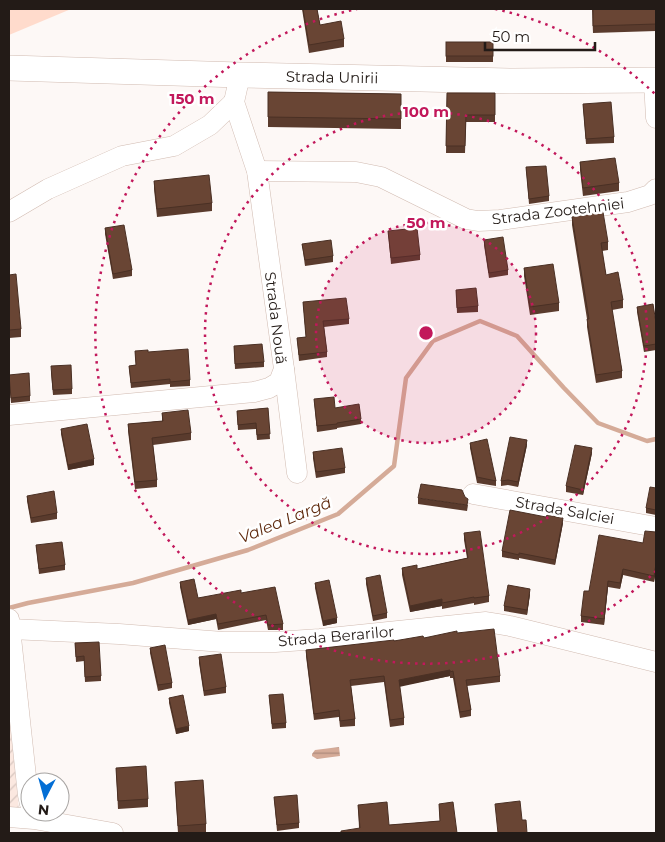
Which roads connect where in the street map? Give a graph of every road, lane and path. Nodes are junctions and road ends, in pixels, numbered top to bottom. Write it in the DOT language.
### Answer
graph roads {
  1 [pos="9,68"];
  2 [pos="240,75"];
  3 [pos="655,80"];
  4 [pos="234,102"];
  5 [pos="656,118"];
  6 [pos="257,171"];
  7 [pos="656,189"];
  8 [pos="9,212"];
  9 [pos="284,369"];
  10 [pos="9,415"];
  11 [pos="297,473"];
  12 [pos="474,494"];
  13 [pos="656,527"];
  14 [pos="10,624"];
  15 [pos="656,662"];
  16 [pos="26,772"];
  17 [pos="58,822"];
  18 [pos="112,833"];
  1 -- 2 [label="main road, Strada Unirii"];
  2 -- 3 [label="main road, Strada Unirii"];
  2 -- 4 [label="street"];
  3 -- 5 [label="street"];
  4 -- 6 [label="street, Strada Nouă"];
  4 -- 8 [label="street"];
  6 -- 7 [label="street, Strada Zootehniei"];
  6 -- 9 [label="street, Strada Nouă"];
  9 -- 10 [label="street, Strada Nouă"];
  9 -- 11 [label="street"];
  12 -- 13 [label="street, Strada Salciei"];
  14 -- 15 [label="street, Strada Berarilor"];
  14 -- 16 [label="street"];
  17 -- 18 [label="street"];
}
